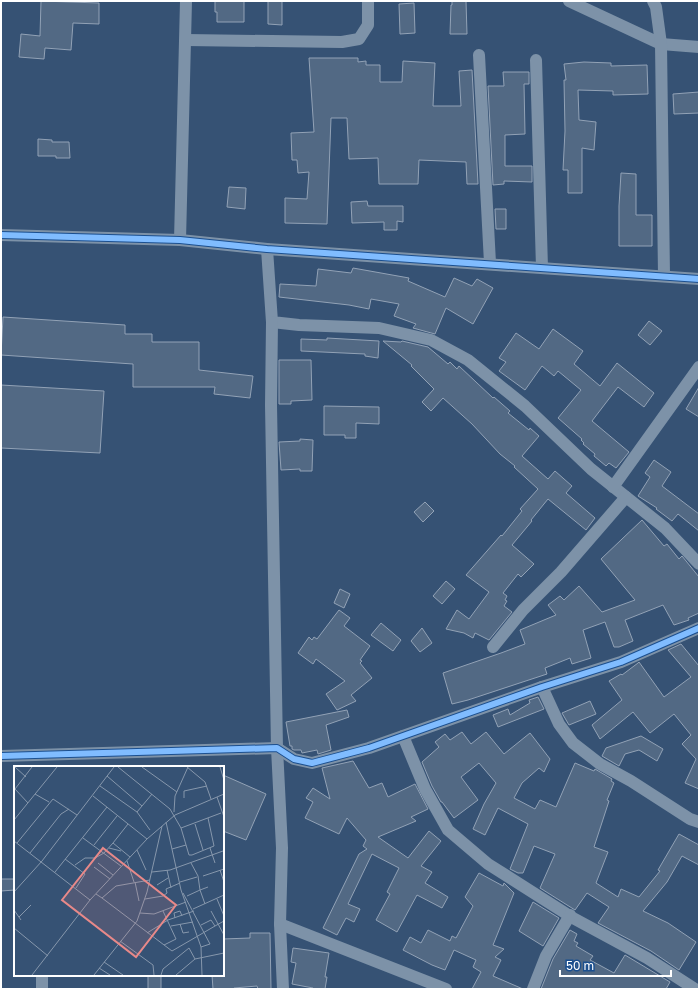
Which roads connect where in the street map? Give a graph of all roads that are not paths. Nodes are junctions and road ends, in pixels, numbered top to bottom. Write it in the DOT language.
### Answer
graph roads {
  1 [pos="186,1"];
  2 [pos="368,1"];
  3 [pos="570,1"];
  4 [pos="652,1"];
  5 [pos="186,40"];
  6 [pos="662,44"];
  7 [pos="699,47"];
  8 [pos="479,55"];
  9 [pos="536,60"];
  10 [pos="1,235"];
  11 [pos="180,240"];
  12 [pos="267,249"];
  13 [pos="490,264"];
  14 [pos="542,268"];
  15 [pos="664,276"];
  16 [pos="699,279"];
  17 [pos="272,322"];
  18 [pos="699,367"];
  19 [pos="613,487"];
  20 [pos="626,497"];
  21 [pos="699,564"];
  22 [pos="699,628"];
  23 [pos="493,647"];
  24 [pos="542,687"];
  25 [pos="403,736"];
  26 [pos="277,748"];
  27 [pos="1,756"];
  28 [pos="39,761"];
  29 [pos="699,822"];
  30 [pos="570,915"];
  31 [pos="280,924"];
  32 [pos="42,976"];
  33 [pos="42,989"];
  34 [pos="283,989"];
  35 [pos="446,989"];
  36 [pos="533,989"];
  37 [pos="695,989"];
  1 -- 5 [label="street"];
  2 -- 5 [label="street"];
  3 -- 6 [label="street"];
  4 -- 6 [label="street"];
  5 -- 11 [label="street"];
  6 -- 7 [label="street"];
  6 -- 15 [label="street"];
  8 -- 13 [label="street"];
  9 -- 14 [label="street"];
  10 -- 11 [label="street"];
  11 -- 12 [label="street"];
  12 -- 13 [label="street"];
  12 -- 17 [label="street"];
  13 -- 14 [label="street"];
  14 -- 15 [label="street"];
  15 -- 16 [label="street"];
  17 -- 19 [label="street"];
  17 -- 26 [label="street"];
  18 -- 19 [label="street"];
  19 -- 20 [label="street"];
  20 -- 21 [label="street"];
  20 -- 23 [label="street"];
  22 -- 24 [label="street"];
  24 -- 25 [label="street"];
  24 -- 29 [label="street"];
  25 -- 26 [label="street"];
  25 -- 30 [label="street"];
  26 -- 28 [label="street"];
  26 -- 31 [label="street"];
  27 -- 28 [label="street"];
  30 -- 36 [label="street"];
  30 -- 37 [label="street"];
  31 -- 34 [label="street"];
  31 -- 35 [label="street"];
  32 -- 33 [label="street"];
}
